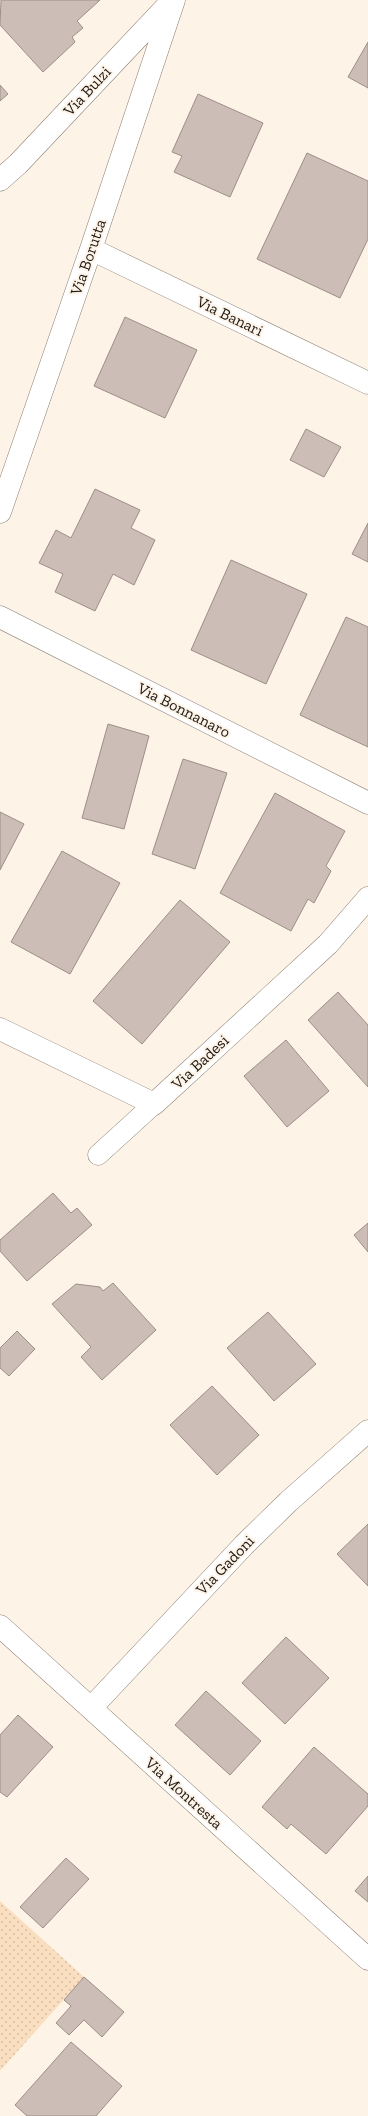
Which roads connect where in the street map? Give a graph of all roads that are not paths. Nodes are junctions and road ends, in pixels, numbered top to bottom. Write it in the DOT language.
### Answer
graph roads {
  1 [pos="173,0"];
  2 [pos="0,180"];
  3 [pos="91,249"];
  4 [pos="368,383"];
  5 [pos="0,512"];
  6 [pos="0,617"];
  7 [pos="368,804"];
  8 [pos="368,898"];
  9 [pos="0,1029"];
  10 [pos="154,1104"];
  11 [pos="98,1155"];
  12 [pos="368,1431"];
  13 [pos="0,1626"];
  14 [pos="91,1708"];
  15 [pos="368,1959"];
  1 -- 2 [label="street, Via Bulzi"];
  1 -- 3 [label="street, Via Borutta"];
  3 -- 4 [label="street, Via Banari"];
  3 -- 5 [label="street, Via Borutta"];
  6 -- 7 [label="street, Via Bonnanaro"];
  8 -- 10 [label="street, Via Badesi"];
  9 -- 10 [label="street"];
  10 -- 11 [label="lane"];
  12 -- 14 [label="street, Via Gadoni"];
  13 -- 14 [label="street, Via Montresta"];
  14 -- 15 [label="street, Via Montresta"];
}
